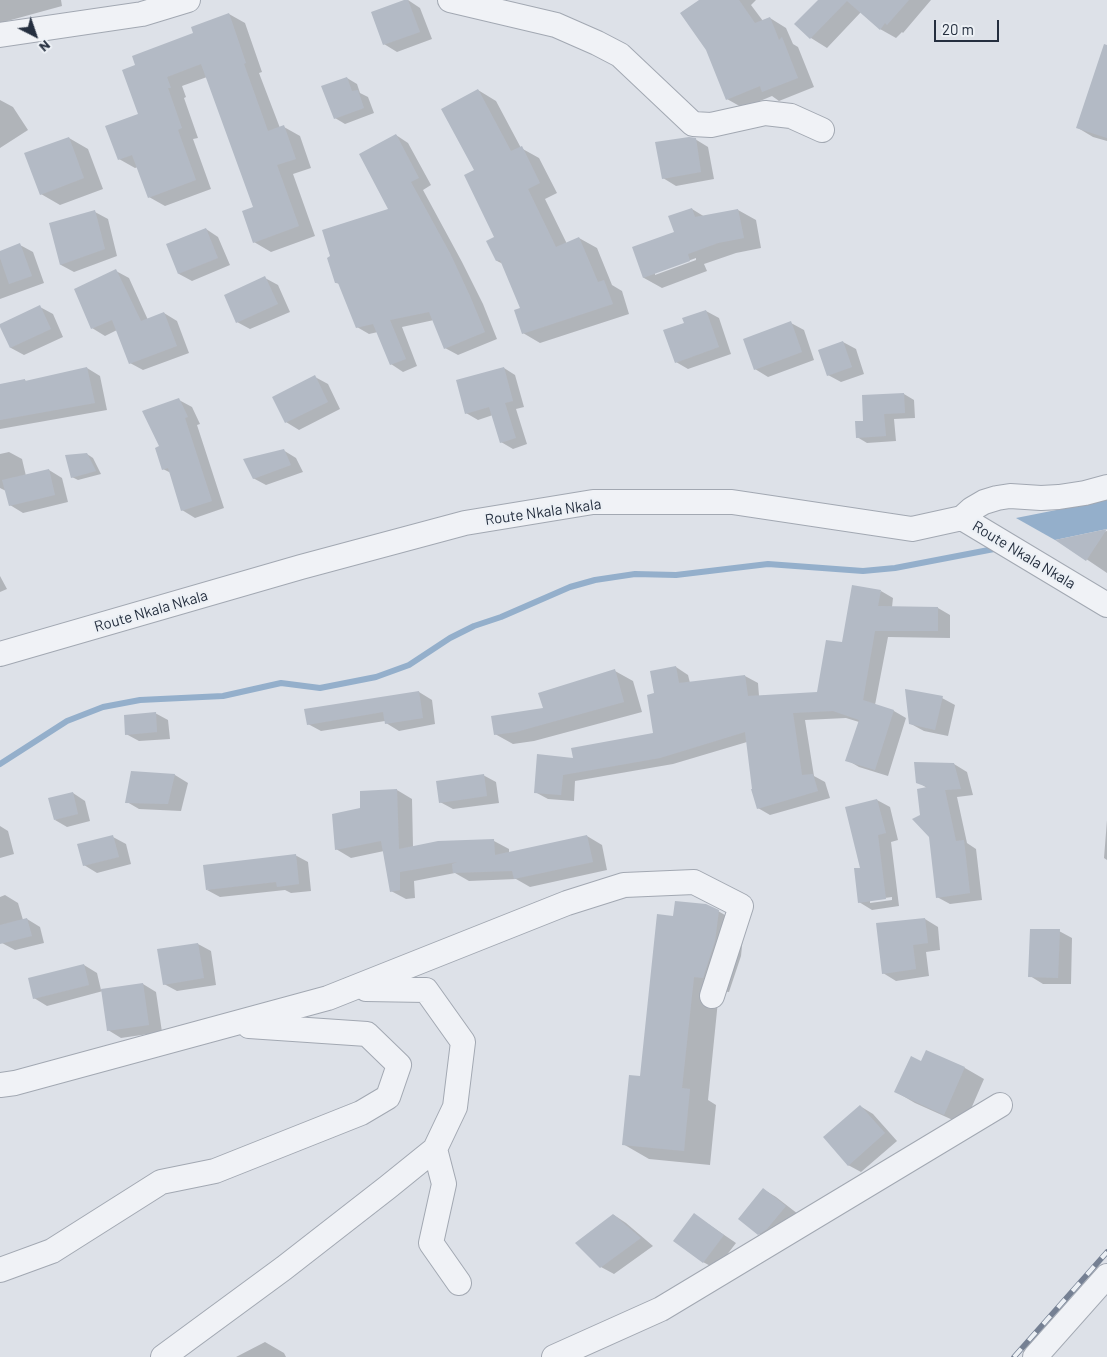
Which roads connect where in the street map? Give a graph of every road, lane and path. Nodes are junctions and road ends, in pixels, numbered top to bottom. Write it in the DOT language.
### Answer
graph roads {
  1 [pos="188,0"];
  2 [pos="450,0"];
  3 [pos="0,35"];
  4 [pos="822,130"];
  5 [pos="1107,487"];
  6 [pos="962,518"];
  7 [pos="1107,605"];
  8 [pos="0,654"];
  9 [pos="352,989"];
  10 [pos="712,996"];
  11 [pos="229,1025"];
  12 [pos="0,1085"];
  13 [pos="1000,1105"];
  14 [pos="435,1149"];
  15 [pos="0,1270"];
  16 [pos="1107,1276"];
  17 [pos="459,1284"];
  18 [pos="164,1357"];
  19 [pos="554,1357"];
  20 [pos="1035,1357"];
  1 -- 3 [label="street"];
  2 -- 4 [label="street"];
  5 -- 6 [label="street"];
  6 -- 7 [label="street, Route Nkala Nkala"];
  6 -- 8 [label="street, Route Nkala Nkala"];
  9 -- 10 [label="street"];
  9 -- 11 [label="street"];
  9 -- 14 [label="street"];
  11 -- 12 [label="street"];
  11 -- 15 [label="street"];
  13 -- 19 [label="street"];
  14 -- 17 [label="street"];
  14 -- 18 [label="street"];
  16 -- 20 [label="street"];
}
